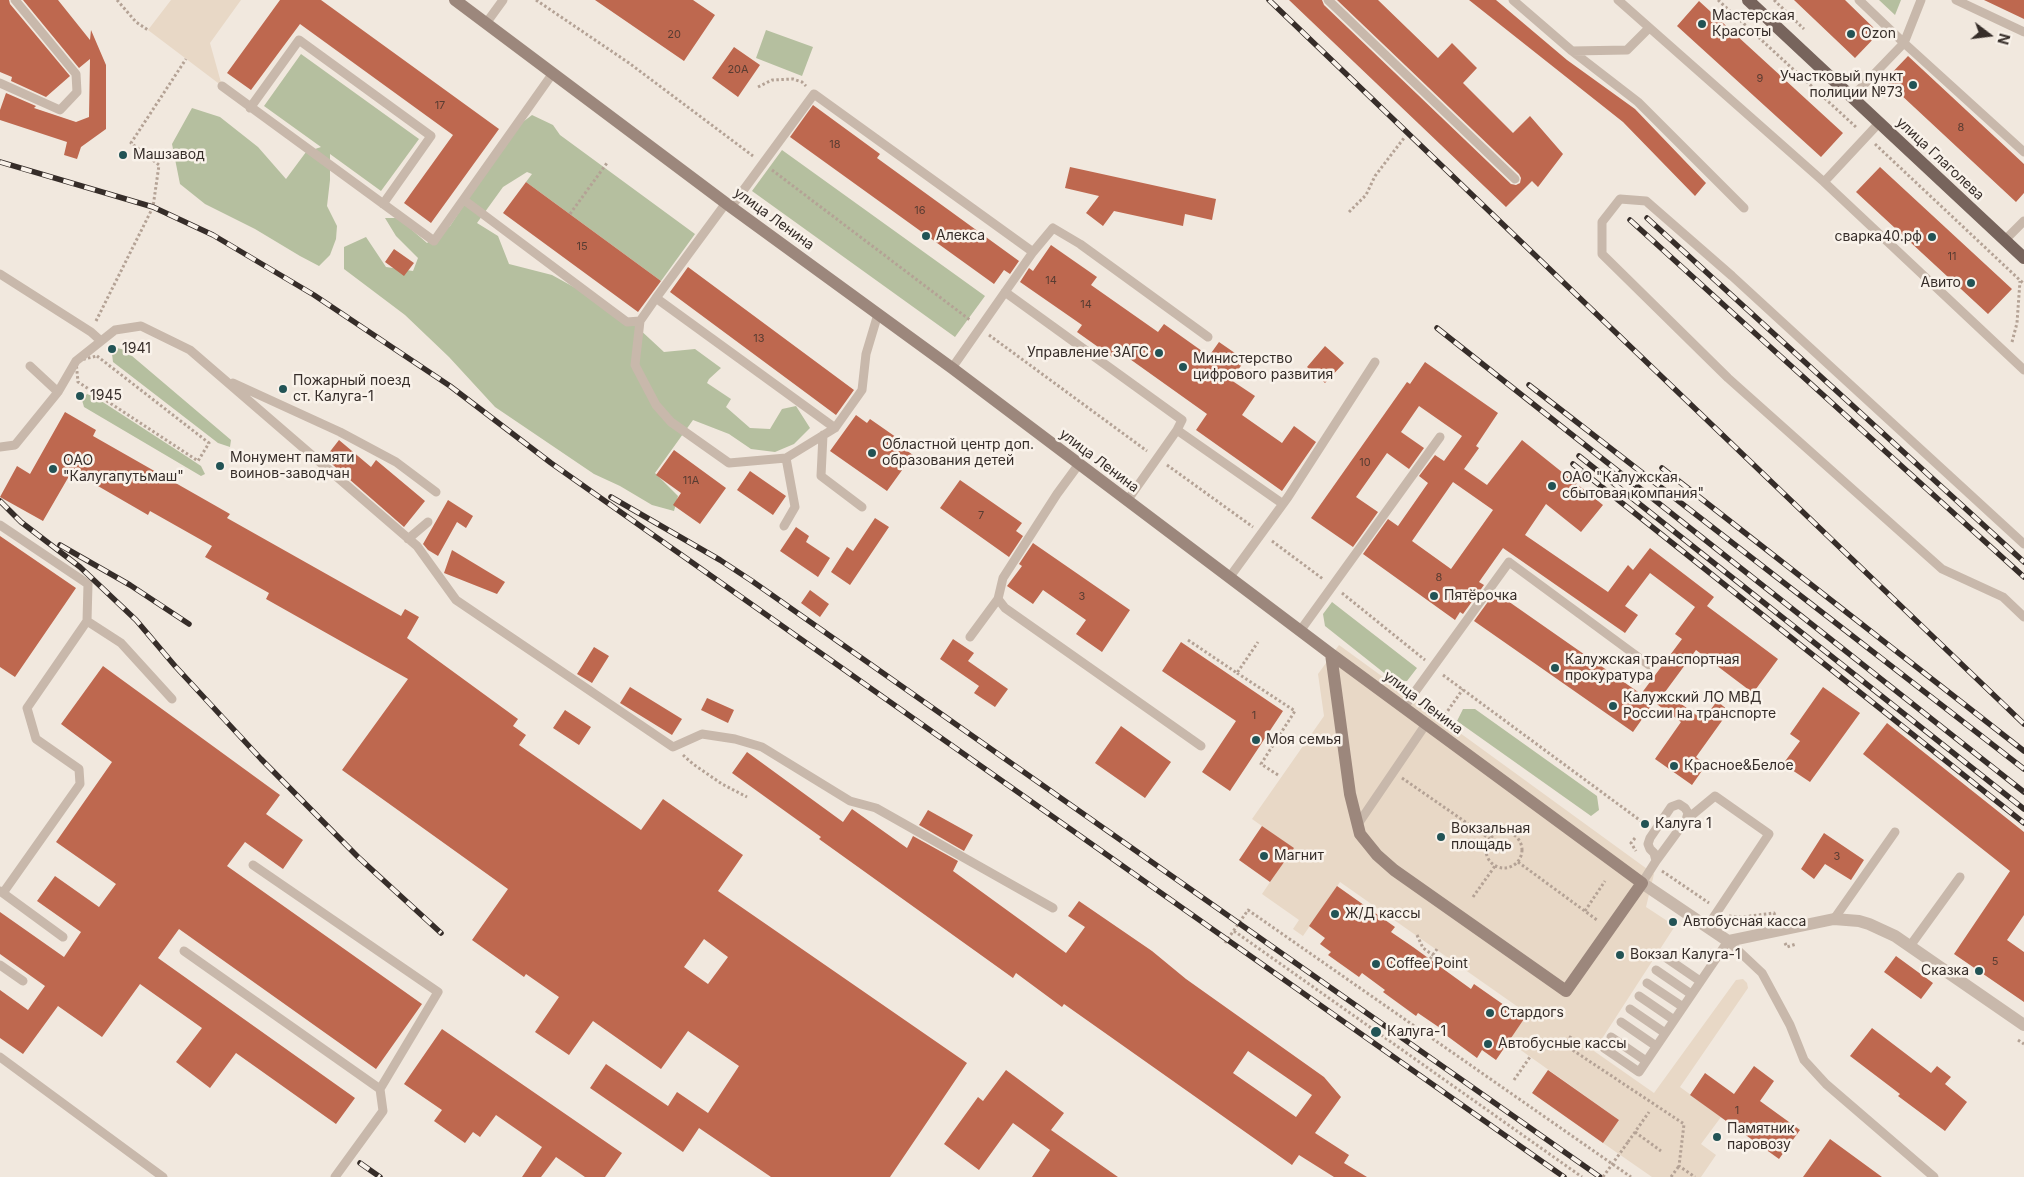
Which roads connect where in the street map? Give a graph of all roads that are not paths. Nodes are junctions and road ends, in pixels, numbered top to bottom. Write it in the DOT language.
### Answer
graph roads {
  1 [pos="15,0"];
  2 [pos="456,0"];
  3 [pos="503,0"];
  4 [pos="1328,0"];
  5 [pos="1513,0"];
  6 [pos="1748,0"];
  7 [pos="1859,0"];
  8 [pos="1921,0"];
  9 [pos="1956,0"];
  10 [pos="1625,2"];
  11 [pos="487,22"];
  12 [pos="1649,28"];
  13 [pos="2024,32"];
  14 [pos="1904,43"];
  15 [pos="1572,51"];
  16 [pos="554,73"];
  17 [pos="0,83"];
  18 [pos="222,86"];
  19 [pos="1852,97"];
  20 [pos="250,108"];
  21 [pos="1879,123"];
  22 [pos="2024,152"];
  23 [pos="1515,179"];
  24 [pos="1824,182"];
  25 [pos="464,200"];
  26 [pos="383,204"];
  27 [pos="728,205"];
  28 [pos="1744,208"];
  29 [pos="2024,221"];
  30 [pos="2005,240"];
  31 [pos="1033,252"];
  32 [pos="2024,258"];
  33 [pos="0,274"];
  34 [pos="1005,292"];
  35 [pos="656,298"];
  36 [pos="878,314"];
  37 [pos="640,321"];
  38 [pos="1208,337"];
  39 [pos="101,341"];
  40 [pos="1376,362"];
  41 [pos="30,366"];
  42 [pos="952,368"];
  43 [pos="2024,370"];
  44 [pos="224,379"];
  45 [pos="58,392"];
  46 [pos="834,428"];
  47 [pos="1177,430"];
  48 [pos="823,435"];
  49 [pos="1440,437"];
  50 [pos="0,447"];
  51 [pos="786,458"];
  52 [pos="1078,464"];
  53 [pos="436,492"];
  54 [pos="1127,501"];
  55 [pos="1283,504"];
  56 [pos="862,508"];
  57 [pos="428,522"];
  58 [pos="0,525"];
  59 [pos="784,526"];
  60 [pos="408,539"];
  61 [pos="2024,544"];
  62 [pos="1229,578"];
  63 [pos="998,599"];
  64 [pos="2024,617"];
  65 [pos="87,621"];
  66 [pos="1300,631"];
  67 [pos="970,637"];
  68 [pos="1331,654"];
  69 [pos="1649,665"];
  70 [pos="172,699"];
  71 [pos="1404,707"];
  72 [pos="1426,724"];
  73 [pos="1202,746"];
  74 [pos="1686,820"];
  75 [pos="1358,824"];
  76 [pos="1896,832"];
  77 [pos="1654,863"];
  78 [pos="253,865"];
  79 [pos="1960,877"];
  80 [pos="1642,883"];
  81 [pos="2,892"];
  82 [pos="1053,908"];
  83 [pos="1834,920"];
  84 [pos="1707,927"];
  85 [pos="63,937"];
  86 [pos="1728,941"];
  87 [pos="1910,946"];
  88 [pos="184,951"];
  89 [pos="1665,957"];
  90 [pos="0,966"];
  91 [pos="1656,970"];
  92 [pos="23,981"];
  93 [pos="1700,981"];
  94 [pos="1647,983"];
  95 [pos="1692,994"];
  96 [pos="1639,996"];
  97 [pos="1683,1007"];
  98 [pos="1630,1009"];
  99 [pos="1674,1020"];
  100 [pos="1621,1022"];
  101 [pos="2024,1025"];
  102 [pos="1665,1033"];
  103 [pos="1611,1037"];
  104 [pos="1656,1046"];
  105 [pos="1604,1048"];
  106 [pos="0,1057"];
  107 [pos="1646,1061"];
  108 [pos="380,1089"];
  109 [pos="162,1177"];
  110 [pos="335,1177"];
  111 [pos="1934,1177"];
  1 -- 17 [label="lane"];
  2 -- 11 [label="main road, улица Ленина"];
  3 -- 11 [label="lane"];
  4 -- 23 [label="lane"];
  5 -- 15 [label="lane"];
  6 -- 19 [label="main road, улица Глаголева"];
  7 -- 14 [label="lane"];
  8 -- 14 [label="lane"];
  9 -- 13 [label="lane"];
  10 -- 12 [label="lane"];
  11 -- 16 [label="main road, улица Ленина"];
  12 -- 15 [label="lane"];
  12 -- 24 [label="lane"];
  14 -- 19 [label="lane"];
  14 -- 22 [label="lane"];
  15 -- 28 [label="lane"];
  16 -- 25 [label="lane"];
  16 -- 27 [label="main road, улица Ленина"];
  18 -- 20 [label="lane"];
  19 -- 21 [label="main road, улица Глаголева"];
  20 -- 26 [label="lane"];
  20 -- 26 [label="lane"];
  21 -- 24 [label="lane"];
  21 -- 30 [label="main road, улица Глаголева"];
  24 -- 43 [label="lane"];
  25 -- 26 [label="lane"];
  25 -- 37 [label="lane"];
  27 -- 31 [label="lane"];
  27 -- 35 [label="lane"];
  27 -- 36 [label="main road, улица Ленина"];
  29 -- 30 [label="lane"];
  30 -- 32 [label="main road, улица Глаголева"];
  31 -- 34 [label="lane"];
  31 -- 38 [label="lane"];
  33 -- 39 [label="lane"];
  34 -- 42 [label="lane"];
  34 -- 47 [label="lane"];
  35 -- 37 [label="lane"];
  35 -- 46 [label="lane"];
  36 -- 42 [label="main road, улица Ленина"];
  36 -- 46 [label="lane"];
  37 -- 51 [label="lane"];
  39 -- 44 [label="lane"];
  39 -- 45 [label="lane"];
  40 -- 55 [label="lane"];
  41 -- 45 [label="lane"];
  42 -- 52 [label="main road, улица Ленина"];
  44 -- 53 [label="lane"];
  44 -- 60 [label="lane"];
  45 -- 50 [label="lane"];
  46 -- 48 [label="lane"];
  47 -- 54 [label="lane"];
  47 -- 55 [label="lane"];
  48 -- 51 [label="lane"];
  48 -- 56 [label="lane"];
  49 -- 66 [label="lane"];
  51 -- 59 [label="lane"];
  52 -- 54 [label="main road, улица Ленина"];
  52 -- 63 [label="lane"];
  54 -- 62 [label="main road, улица Ленина"];
  55 -- 62 [label="lane"];
  57 -- 60 [label="lane"];
  58 -- 65 [label="lane"];
  60 -- 82 [label="lane"];
  61 -- 64 [label="lane"];
  62 -- 66 [label="main road, улица Ленина"];
  63 -- 67 [label="lane"];
  63 -- 73 [label="lane"];
  65 -- 70 [label="lane"];
  65 -- 81 [label="lane"];
  66 -- 68 [label="main road, улица Ленина"];
  68 -- 71 [label="main road, улица Ленина"];
  68 -- 75 [label="main road"];
  69 -- 71 [label="lane"];
  71 -- 72 [label="main road, улица Ленина"];
  72 -- 75 [label="lane"];
  72 -- 80 [label="main road, улица Ленина"];
  74 -- 77 [label="lane"];
  74 -- 77 [label="lane"];
  74 -- 84 [label="lane"];
  75 -- 80 [label="main road"];
  76 -- 83 [label="lane"];
  77 -- 80 [label="lane"];
  78 -- 108 [label="lane"];
  79 -- 87 [label="lane"];
  80 -- 84 [label="street, улица Ленина"];
  81 -- 85 [label="lane"];
  83 -- 86 [label="street"];
  83 -- 87 [label="street"];
  84 -- 86 [label="street, улица Ленина"];
  86 -- 93 [label="lane"];
  86 -- 111 [label="lane"];
  87 -- 101 [label="street"];
  88 -- 108 [label="lane"];
  89 -- 93 [label="lane"];
  90 -- 92 [label="lane"];
  91 -- 95 [label="lane"];
  93 -- 95 [label="lane"];
  94 -- 97 [label="lane"];
  95 -- 97 [label="lane"];
  96 -- 99 [label="lane"];
  97 -- 99 [label="lane"];
  98 -- 102 [label="lane"];
  99 -- 102 [label="lane"];
  100 -- 104 [label="lane"];
  102 -- 104 [label="lane"];
  103 -- 107 [label="lane"];
  104 -- 107 [label="lane"];
  105 -- 107 [label="lane"];
  106 -- 109 [label="lane"];
  108 -- 110 [label="lane"];
}
